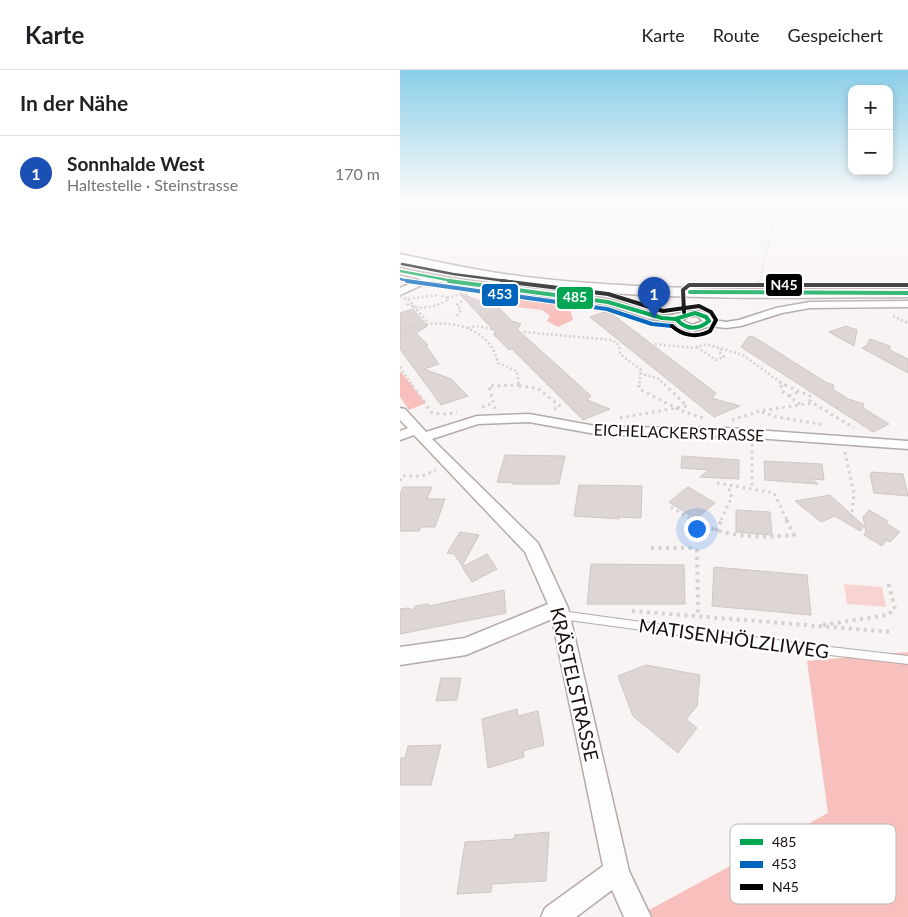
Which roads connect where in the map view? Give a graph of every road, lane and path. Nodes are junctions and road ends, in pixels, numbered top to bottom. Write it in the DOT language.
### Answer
graph roads {
  1 [pos="769,240"];
  2 [pos="400,258"];
  3 [pos="400,271"];
  4 [pos="430,278"];
  5 [pos="478,285"];
  6 [pos="758,286"];
  7 [pos="421,292"];
  8 [pos="690,292"];
  9 [pos="465,293"];
  10 [pos="908,293"];
  11 [pos="404,295"];
  12 [pos="400,296"];
  13 [pos="446,298"];
  14 [pos="908,304"];
  15 [pos="691,312"];
  16 [pos="457,316"];
  17 [pos="677,320"];
  18 [pos="428,323"];
  19 [pos="708,323"];
  20 [pos="467,328"];
  21 [pos="492,329"];
  22 [pos="400,331"];
  23 [pos="524,332"];
  24 [pos="655,344"];
  25 [pos="697,346"];
  26 [pos="721,349"];
  27 [pos="400,367"];
  28 [pos="640,373"];
  29 [pos="780,382"];
  30 [pos="519,386"];
  31 [pos="801,391"];
  32 [pos="789,396"];
  33 [pos="801,404"];
  34 [pos="809,404"];
  35 [pos="677,408"];
  36 [pos="760,411"];
  37 [pos="400,412"];
  38 [pos="475,412"];
  39 [pos="485,412"];
  40 [pos="495,412"];
  41 [pos="458,413"];
  42 [pos="538,419"];
  43 [pos="709,420"];
  44 [pos="724,422"];
  45 [pos="825,425"];
  46 [pos="594,430"];
  47 [pos="752,434"];
  48 [pos="413,435"];
  49 [pos="818,437"];
  50 [pos="856,440"];
  51 [pos="908,444"];
  52 [pos="448,464"];
  53 [pos="400,481"];
  54 [pos="718,484"];
  55 [pos="730,485"];
  56 [pos="752,489"];
  57 [pos="671,507"];
  58 [pos="851,520"];
  59 [pos="716,531"];
  60 [pos="651,548"];
  61 [pos="888,582"];
  62 [pos="560,611"];
  63 [pos="624,611"];
  64 [pos="698,616"];
  65 [pos="818,626"];
  66 [pos="893,632"];
  67 [pos="400,656"];
  68 [pos="908,660"];
  69 [pos="617,871"];
  70 [pos="554,917"];
  71 [pos="638,917"];
  1 -- 6 [label="path"];
  2 -- 8 [label="main road"];
  3 -- 4 [label="street"];
  4 -- 5 [label="street"];
  4 -- 11 [label="street"];
  5 -- 9 [label="path"];
  5 -- 17 [label="street"];
  7 -- 13 [label="path"];
  8 -- 10 [label="main road"];
  8 -- 15 [label="street"];
  9 -- 13 [label="path"];
  9 -- 16 [label="path"];
  11 -- 12 [label="path, bridge"];
  11 -- 13 [label="path, bridge"];
  11 -- 18 [label="path, bridge"];
  14 -- 19 [label="street"];
  15 -- 17 [label="street"];
  15 -- 19 [label="street"];
  17 -- 19 [label="street"];
  18 -- 20 [label="path"];
  18 -- 22 [label="path"];
  20 -- 21 [label="path"];
  20 -- 30 [label="path"];
  23 -- 28 [label="path"];
  24 -- 25 [label="path"];
  25 -- 26 [label="path"];
  25 -- 26 [label="path"];
  26 -- 29 [label="path"];
  27 -- 41 [label="path"];
  28 -- 35 [label="path"];
  28 -- 35 [label="path"];
  29 -- 31 [label="path"];
  29 -- 32 [label="path"];
  30 -- 40 [label="path"];
  30 -- 42 [label="path"];
  31 -- 32 [label="path"];
  31 -- 34 [label="path"];
  32 -- 33 [label="path"];
  33 -- 34 [label="path"];
  33 -- 36 [label="path"];
  34 -- 50 [label="path"];
  35 -- 43 [label="path"];
  35 -- 46 [label="path"];
  36 -- 44 [label="path"];
  36 -- 45 [label="path"];
  37 -- 48 [label="street, KRÄSTELSTRASSE"];
  38 -- 39 [label="path"];
  42 -- 46 [label="street, EICHELACKERSTRASSE"];
  42 -- 48 [label="street, EICHELACKERSTRASSE"];
  46 -- 47 [label="street, EICHELACKERSTRASSE"];
  47 -- 49 [label="street, EICHELACKERSTRASSE"];
  47 -- 56 [label="path"];
  48 -- 52 [label="street, KRÄSTELSTRASSE"];
  49 -- 50 [label="street, EICHELACKERSTRASSE"];
  49 -- 58 [label="path"];
  50 -- 51 [label="street, EICHELACKERSTRASSE"];
  52 -- 53 [label="path"];
  52 -- 62 [label="street, KRÄSTELSTRASSE"];
  54 -- 55 [label="path"];
  55 -- 56 [label="path"];
  55 -- 59 [label="path"];
  56 -- 59 [label="path"];
  57 -- 59 [label="path"];
  60 -- 64 [label="path"];
  61 -- 65 [label="path"];
  62 -- 67 [label="street"];
  62 -- 68 [label="lane, MATISENHÖLZLIWEG"];
  62 -- 69 [label="street, KRÄSTELSTRASSE"];
  63 -- 64 [label="path"];
  64 -- 65 [label="path"];
  65 -- 66 [label="path"];
  69 -- 70 [label="street"];
  69 -- 71 [label="street, KRÄSTELSTRASSE"];
}
